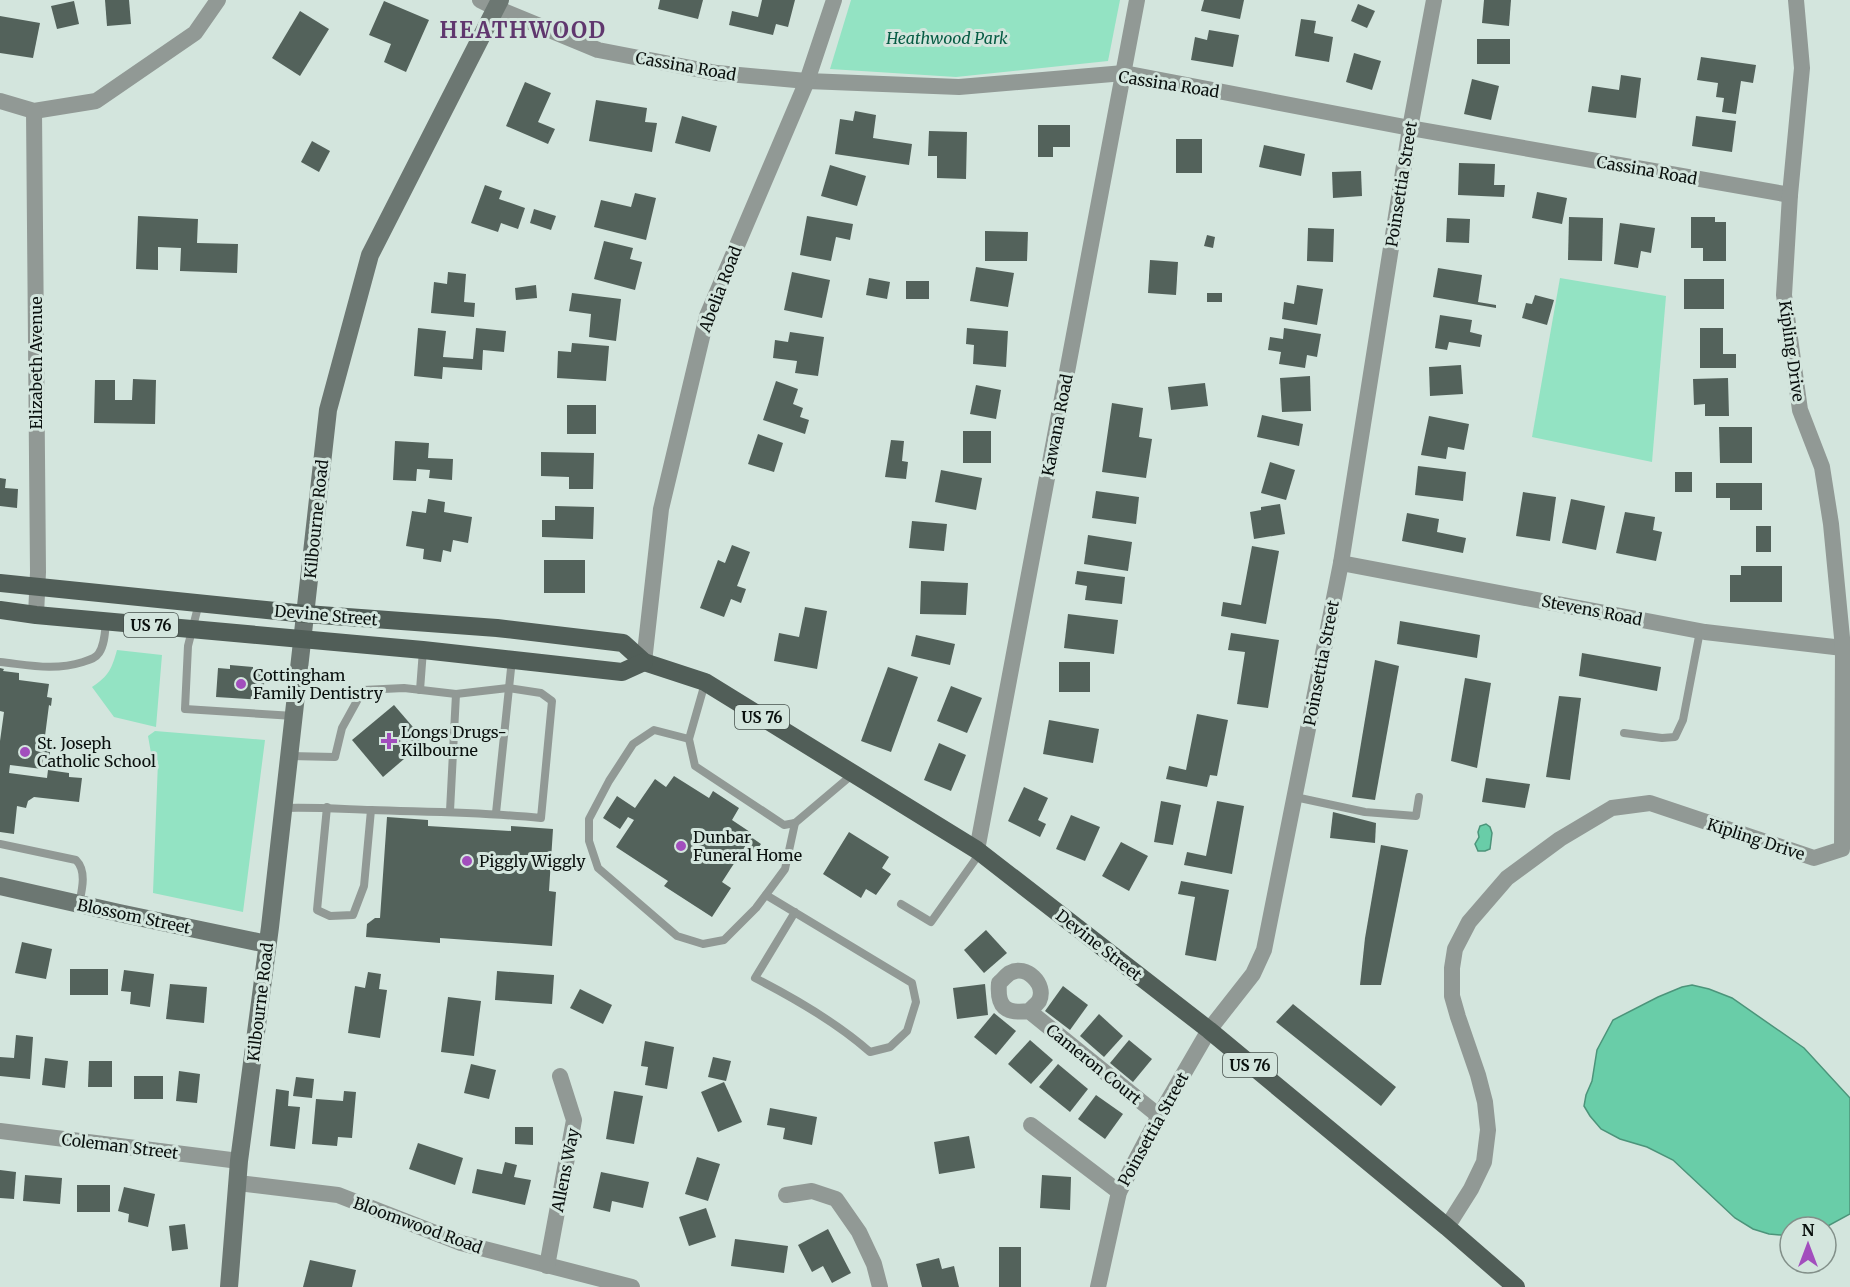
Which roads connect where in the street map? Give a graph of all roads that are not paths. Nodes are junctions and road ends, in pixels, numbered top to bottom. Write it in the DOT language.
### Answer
graph roads {
  1 [pos="218,0"];
  2 [pos="834,0"];
  3 [pos="1137,0"];
  4 [pos="1434,0"];
  5 [pos="1796,0"];
  6 [pos="492,3"];
  7 [pos="1124,74"];
  8 [pos="807,81"];
  9 [pos="0,100"];
  10 [pos="34,111"];
  11 [pos="1410,128"];
  12 [pos="1790,195"];
  13 [pos="1341,563"];
  14 [pos="0,583"];
  15 [pos="37,587"];
  16 [pos="199,603"];
  17 [pos="0,610"];
  18 [pos="306,614"];
  19 [pos="36,615"];
  20 [pos="106,621"];
  21 [pos="192,629"];
  22 [pos="518,630"];
  23 [pos="1700,630"];
  24 [pos="303,639"];
  25 [pos="1843,648"];
  26 [pos="423,650"];
  27 [pos="512,658"];
  28 [pos="0,662"];
  29 [pos="644,662"];
  30 [pos="705,682"];
  31 [pos="508,688"];
  32 [pos="420,690"];
  33 [pos="456,694"];
  34 [pos="294,716"];
  35 [pos="1624,733"];
  36 [pos="689,739"];
  37 [pos="290,756"];
  38 [pos="853,774"];
  39 [pos="1294,797"];
  40 [pos="1419,797"];
  41 [pos="327,807"];
  42 [pos="284,808"];
  43 [pos="371,810"];
  44 [pos="450,811"];
  45 [pos="496,813"];
  46 [pos="795,823"];
  47 [pos="0,844"];
  48 [pos="979,851"];
  49 [pos="0,886"];
  50 [pos="766,895"];
  51 [pos="79,904"];
  52 [pos="902,904"];
  53 [pos="795,912"];
  54 [pos="267,945"];
  55 [pos="1029,1011"];
  56 [pos="1209,1030"];
  57 [pos="560,1076"];
  58 [pos="1159,1116"];
  59 [pos="1031,1125"];
  60 [pos="0,1131"];
  61 [pos="239,1161"];
  62 [pos="237,1183"];
  63 [pos="1119,1192"];
  64 [pos="786,1195"];
  65 [pos="1447,1227"];
  66 [pos="547,1266"];
  67 [pos="229,1287"];
  68 [pos="632,1287"];
  69 [pos="880,1287"];
  70 [pos="1098,1287"];
  71 [pos="1516,1287"];
  1 -- 10 [label="street"];
  2 -- 8 [label="street, Abelia Road"];
  3 -- 7 [label="street, Kawana Road"];
  4 -- 11 [label="street, Poinsettia Street"];
  5 -- 12 [label="street, Kipling Drive"];
  6 -- 8 [label="street, Cassina Road"];
  6 -- 18 [label="street, Kilbourne Road"];
  7 -- 8 [label="street, Cassina Road"];
  7 -- 11 [label="street, Cassina Road"];
  7 -- 48 [label="street, Kawana Road"];
  8 -- 29 [label="street, Abelia Road"];
  9 -- 10 [label="street"];
  10 -- 15 [label="street, Elizabeth Avenue"];
  11 -- 12 [label="street, Cassina Road"];
  11 -- 13 [label="street, Poinsettia Street"];
  12 -- 25 [label="street, Kipling Drive"];
  13 -- 23 [label="street, Stevens Road"];
  13 -- 39 [label="street, Poinsettia Street"];
  14 -- 15 [label="main road, Devine Street / US 76"];
  15 -- 16 [label="main road, Devine Street / US 76"];
  15 -- 19 [label="street, Elizabeth Avenue"];
  16 -- 18 [label="main road, Devine Street / US 76"];
  16 -- 21 [label="lane"];
  17 -- 19 [label="main road, Devine Street / US 76"];
  18 -- 22 [label="main road, Devine Street / US 76"];
  18 -- 24 [label="street, Kilbourne Road"];
  19 -- 20 [label="main road, Devine Street / US 76"];
  20 -- 21 [label="main road, Devine Street / US 76"];
  20 -- 28 [label="lane"];
  21 -- 24 [label="main road, Devine Street / US 76"];
  21 -- 34 [label="lane"];
  22 -- 27 [label="main road"];
  22 -- 29 [label="main road, Devine Street / US 76"];
  23 -- 25 [label="street, Stevens Road"];
  23 -- 35 [label="lane"];
  24 -- 26 [label="main road, Devine Street / US 76"];
  24 -- 34 [label="street, Kilbourne Road"];
  25 -- 65 [label="street, Kipling Drive"];
  26 -- 27 [label="main road, Devine Street / US 76"];
  26 -- 32 [label="lane"];
  27 -- 29 [label="main road, Devine Street / US 76"];
  27 -- 31 [label="lane"];
  29 -- 30 [label="main road, Devine Street / US 76"];
  30 -- 36 [label="lane"];
  30 -- 38 [label="main road, Devine Street / US 76"];
  31 -- 33 [label="lane"];
  31 -- 45 [label="lane"];
  31 -- 45 [label="lane"];
  32 -- 33 [label="lane"];
  32 -- 37 [label="lane"];
  33 -- 44 [label="lane"];
  34 -- 37 [label="street, Kilbourne Road"];
  36 -- 46 [label="lane"];
  36 -- 50 [label="lane"];
  37 -- 42 [label="street, Kilbourne Road"];
  38 -- 46 [label="lane"];
  38 -- 48 [label="main road, Devine Street / US 76"];
  39 -- 40 [label="lane"];
  39 -- 56 [label="street, Poinsettia Street"];
  41 -- 42 [label="lane"];
  41 -- 43 [label="lane"];
  41 -- 43 [label="lane"];
  42 -- 54 [label="street, Kilbourne Road"];
  43 -- 44 [label="lane"];
  44 -- 45 [label="lane"];
  46 -- 50 [label="lane"];
  47 -- 51 [label="lane"];
  48 -- 52 [label="lane"];
  48 -- 56 [label="main road, Devine Street / US 76"];
  49 -- 51 [label="street, Blossom Street"];
  50 -- 53 [label="lane"];
  51 -- 54 [label="street, Blossom Street"];
  53 -- 53 [label="lane"];
  54 -- 61 [label="street, Kilbourne Road"];
  55 -- 58 [label="street, Cameron Court"];
  56 -- 58 [label="street, Poinsettia Street"];
  56 -- 65 [label="main road, Devine Street / US 76"];
  57 -- 66 [label="street, Allens Way"];
  58 -- 63 [label="street, Poinsettia Street"];
  59 -- 63 [label="street"];
  60 -- 61 [label="street, Coleman Street"];
  61 -- 62 [label="street, Kilbourne Road"];
  62 -- 66 [label="street, Bloomwood Road"];
  62 -- 67 [label="street, Kilbourne Road"];
  63 -- 70 [label="street, Poinsettia Street"];
  64 -- 69 [label="street"];
  65 -- 71 [label="main road, Devine Street / US 76"];
  66 -- 68 [label="street, Bloomwood Road"];
}
